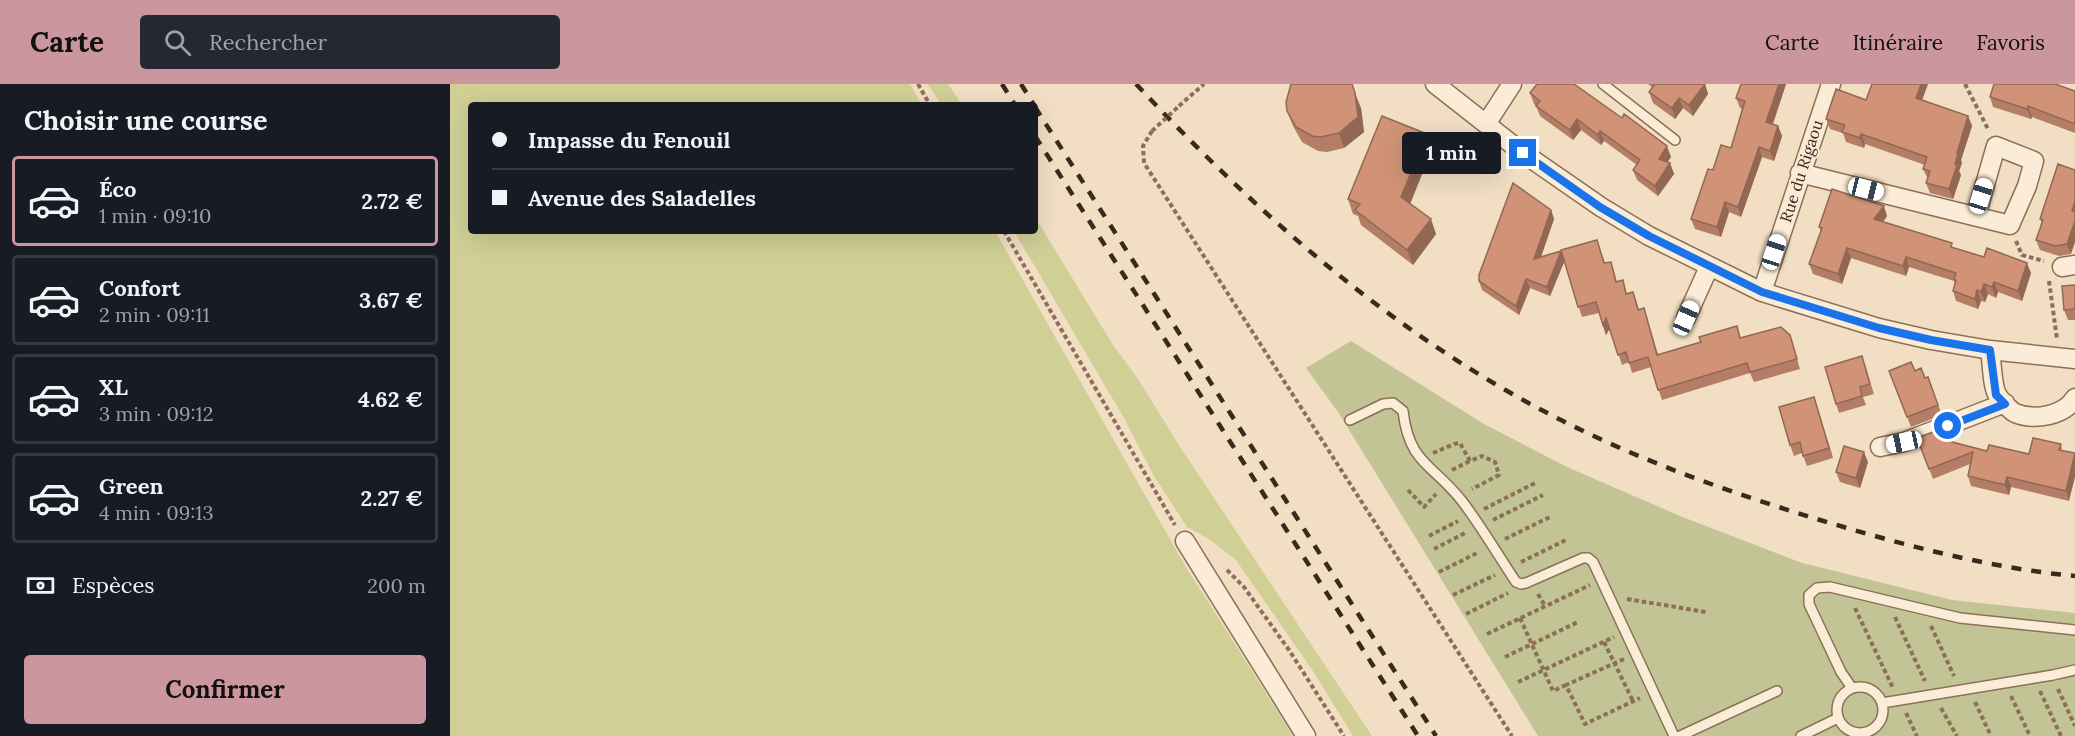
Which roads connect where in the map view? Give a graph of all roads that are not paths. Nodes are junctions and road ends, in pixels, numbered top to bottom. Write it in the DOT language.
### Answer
graph roads {
  1 [pos="1435,84"];
  2 [pos="1512,84"];
  3 [pos="1603,84"];
  4 [pos="1831,84"];
  5 [pos="1486,124"];
  6 [pos="1675,140"];
  7 [pos="1800,173"];
  8 [pos="1976,216"];
  9 [pos="1709,267"];
  10 [pos="1762,292"];
  11 [pos="1686,318"];
  12 [pos="1990,350"];
  13 [pos="2067,358"];
  14 [pos="2075,398"];
  15 [pos="2005,404"];
  16 [pos="1350,420"];
  17 [pos="1880,447"];
  18 [pos="1185,541"];
  19 [pos="2075,630"];
  20 [pos="2075,670"];
  21 [pos="1852,688"];
  22 [pos="1777,691"];
  23 [pos="1882,704"];
  24 [pos="1838,718"];
  25 [pos="1871,733"];
  26 [pos="1306,736"];
  27 [pos="1674,736"];
  28 [pos="1680,736"];
  29 [pos="1801,736"];
  1 -- 5 [label="street"];
  2 -- 5 [label="street"];
  3 -- 6 [label="lane"];
  4 -- 7 [label="street, Rue du Rigaou"];
  5 -- 9 [label="street"];
  7 -- 8 [label="street"];
  7 -- 10 [label="street, Rue du Rigaou"];
  8 -- 8 [label="street"];
  9 -- 10 [label="street"];
  9 -- 11 [label="street"];
  10 -- 12 [label="street"];
  12 -- 13 [label="street"];
  12 -- 15 [label="street"];
  14 -- 15 [label="street"];
  15 -- 17 [label="street"];
  16 -- 27 [label="lane"];
  18 -- 26 [label="street"];
  19 -- 21 [label="lane"];
  20 -- 23 [label="lane"];
  21 -- 23 [label="lane"];
  21 -- 24 [label="lane"];
  22 -- 28 [label="lane"];
  23 -- 25 [label="lane"];
  24 -- 25 [label="lane"];
  24 -- 29 [label="lane"];
}
